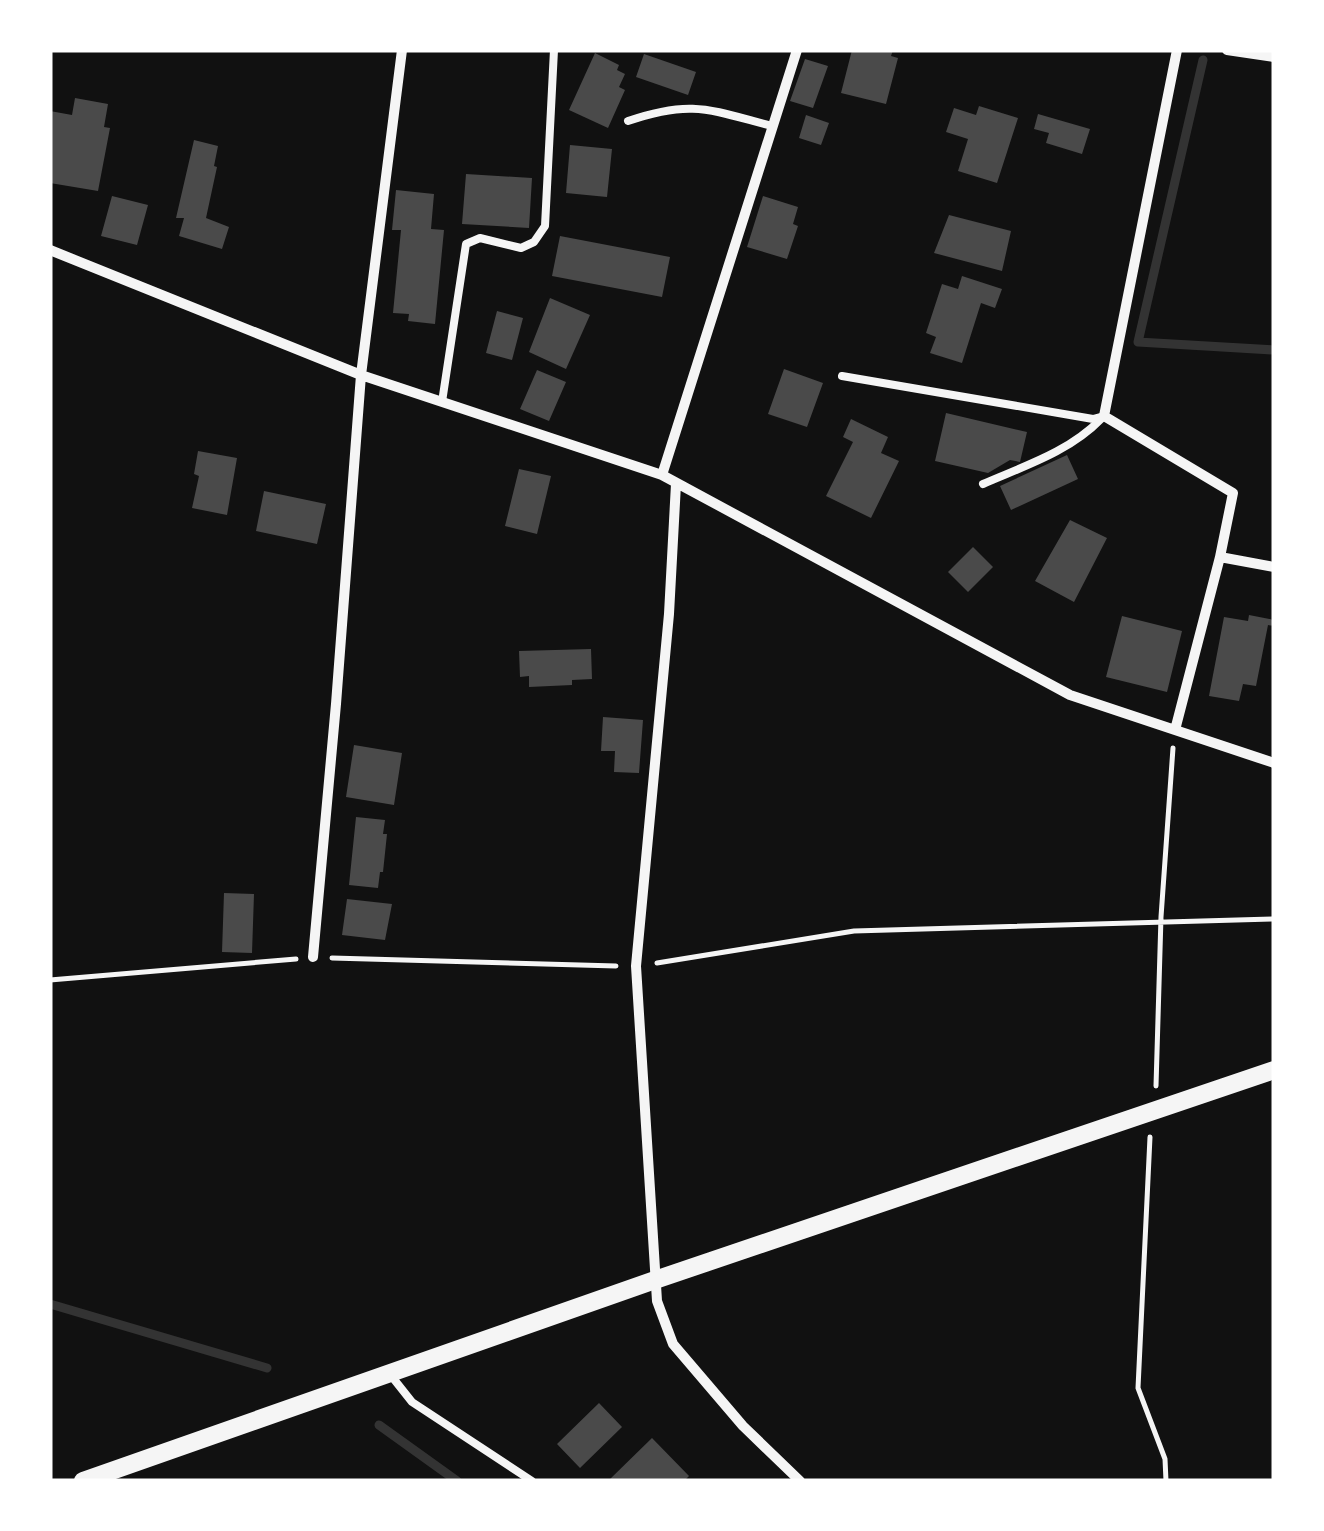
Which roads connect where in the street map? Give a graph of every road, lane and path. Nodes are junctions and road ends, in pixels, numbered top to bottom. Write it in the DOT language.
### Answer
graph roads {
  1 [pos="402,50"];
  2 [pos="554,50"];
  3 [pos="797,50"];
  4 [pos="1177,50"];
  5 [pos="1227,50"];
  6 [pos="1274,57"];
  7 [pos="628,121"];
  8 [pos="772,126"];
  9 [pos="50,250"];
  10 [pos="360,375"];
  11 [pos="842,376"];
  12 [pos="442,402"];
  13 [pos="1104,416"];
  14 [pos="662,476"];
  15 [pos="676,484"];
  16 [pos="983,484"];
  17 [pos="1220,557"];
  18 [pos="1274,567"];
  19 [pos="1175,730"];
  20 [pos="1274,763"];
  21 [pos="1274,919"];
  22 [pos="313,957"];
  23 [pos="636,966"];
  24 [pos="50,980"];
  25 [pos="1274,1070"];
  26 [pos="655,1280"];
  27 [pos="389,1373"];
  28 [pos="83,1481"];
  29 [pos="532,1481"];
  30 [pos="800,1481"];
  1 -- 10 [label="street"];
  2 -- 12 [label="lane"];
  3 -- 8 [label="street"];
  4 -- 13 [label="street"];
  5 -- 6 [label="street"];
  7 -- 8 [label="lane"];
  8 -- 14 [label="street"];
  9 -- 10 [label="street"];
  10 -- 12 [label="street"];
  10 -- 22 [label="street"];
  11 -- 13 [label="lane"];
  12 -- 14 [label="street"];
  13 -- 16 [label="lane"];
  13 -- 17 [label="street"];
  14 -- 15 [label="street"];
  15 -- 19 [label="street"];
  15 -- 23 [label="street"];
  17 -- 18 [label="street"];
  17 -- 19 [label="street"];
  19 -- 20 [label="street"];
  21 -- 23 [label="path"];
  22 -- 23 [label="path"];
  22 -- 24 [label="path"];
  23 -- 26 [label="street"];
  25 -- 26 [label="street"];
  26 -- 27 [label="street"];
  26 -- 30 [label="street"];
  27 -- 28 [label="street"];
  27 -- 29 [label="lane"];
}
